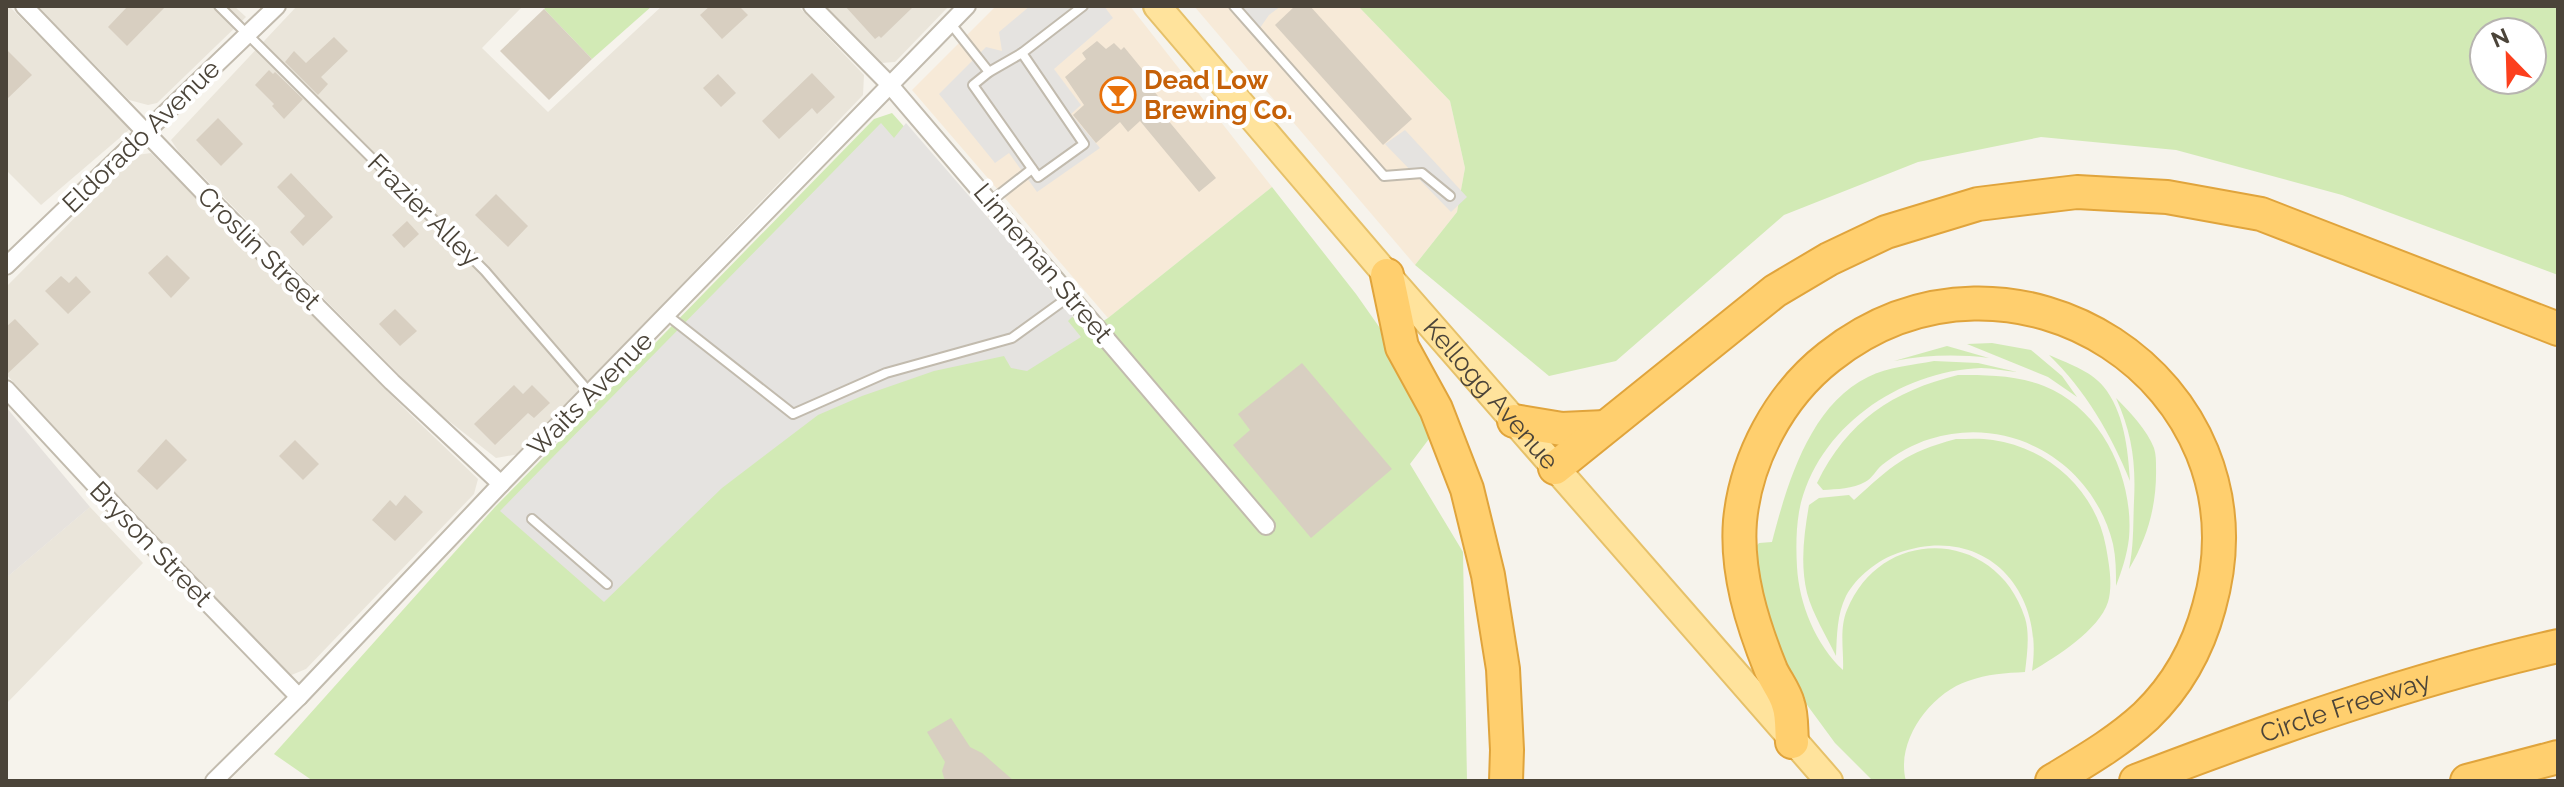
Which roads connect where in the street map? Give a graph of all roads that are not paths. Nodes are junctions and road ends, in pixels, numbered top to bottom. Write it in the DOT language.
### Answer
graph roads {
  1 [pos="24,6"];
  2 [pos="219,6"];
  3 [pos="277,6"];
  4 [pos="812,6"];
  5 [pos="967,6"];
  6 [pos="1083,6"];
  7 [pos="1157,6"];
  8 [pos="1234,6"];
  9 [pos="950,23"];
  10 [pos="247,35"];
  11 [pos="1022,53"];
  12 [pos="989,72"];
  13 [pos="889,84"];
  14 [pos="145,131"];
  15 [pos="1032,169"];
  16 [pos="1450,196"];
  17 [pos="991,201"];
  18 [pos="6,266"];
  19 [pos="1387,275"];
  20 [pos="1071,295"];
  21 [pos="667,315"];
  22 [pos="2558,329"];
  23 [pos="6,389"];
  24 [pos="591,394"];
  25 [pos="1514,421"];
  26 [pos="1605,427"];
  27 [pos="1555,468"];
  28 [pos="501,484"];
  29 [pos="532,519"];
  30 [pos="1266,526"];
  31 [pos="607,584"];
  32 [pos="2558,646"];
  33 [pos="299,697"];
  34 [pos="1792,742"];
  35 [pos="2558,757"];
  36 [pos="214,781"];
  37 [pos="1506,781"];
  38 [pos="1829,781"];
  39 [pos="2052,781"];
  40 [pos="2136,781"];
  41 [pos="2467,781"];
  1 -- 14 [label="street, Croslin Street"];
  2 -- 10 [label="lane, Frazier Alley"];
  3 -- 10 [label="street, Eldorado Avenue"];
  4 -- 13 [label="street, Linneman Street"];
  5 -- 9 [label="street, Waits Avenue"];
  6 -- 11 [label="lane"];
  7 -- 19 [label="main road, Kellogg Avenue"];
  8 -- 16 [label="lane"];
  9 -- 12 [label="lane"];
  9 -- 13 [label="street, Waits Avenue"];
  10 -- 14 [label="street, Eldorado Avenue"];
  10 -- 24 [label="lane, Frazier Alley"];
  11 -- 12 [label="lane"];
  11 -- 15 [label="lane"];
  12 -- 15 [label="lane"];
  13 -- 17 [label="street, Linneman Street"];
  13 -- 21 [label="street, Waits Avenue"];
  14 -- 18 [label="street, Eldorado Avenue"];
  14 -- 28 [label="street, Croslin Street"];
  15 -- 17 [label="lane"];
  17 -- 20 [label="street, Linneman Street"];
  19 -- 25 [label="main road, Kellogg Avenue"];
  19 -- 37 [label="highway"];
  20 -- 21 [label="lane"];
  20 -- 30 [label="street, Linneman Street"];
  21 -- 24 [label="street, Waits Avenue"];
  22 -- 26 [label="highway"];
  23 -- 33 [label="street, Bryson Street"];
  24 -- 28 [label="street, Waits Avenue"];
  25 -- 26 [label="highway"];
  25 -- 27 [label="main road, Kellogg Avenue"];
  26 -- 27 [label="highway"];
  27 -- 34 [label="main road, Kellogg Avenue"];
  28 -- 33 [label="street, Waits Avenue"];
  29 -- 31 [label="lane"];
  32 -- 40 [label="highway, Circle Freeway"];
  33 -- 36 [label="street, Waits Avenue"];
  34 -- 38 [label="main road, Kellogg Avenue"];
  34 -- 39 [label="highway"];
  35 -- 41 [label="highway"];
}
